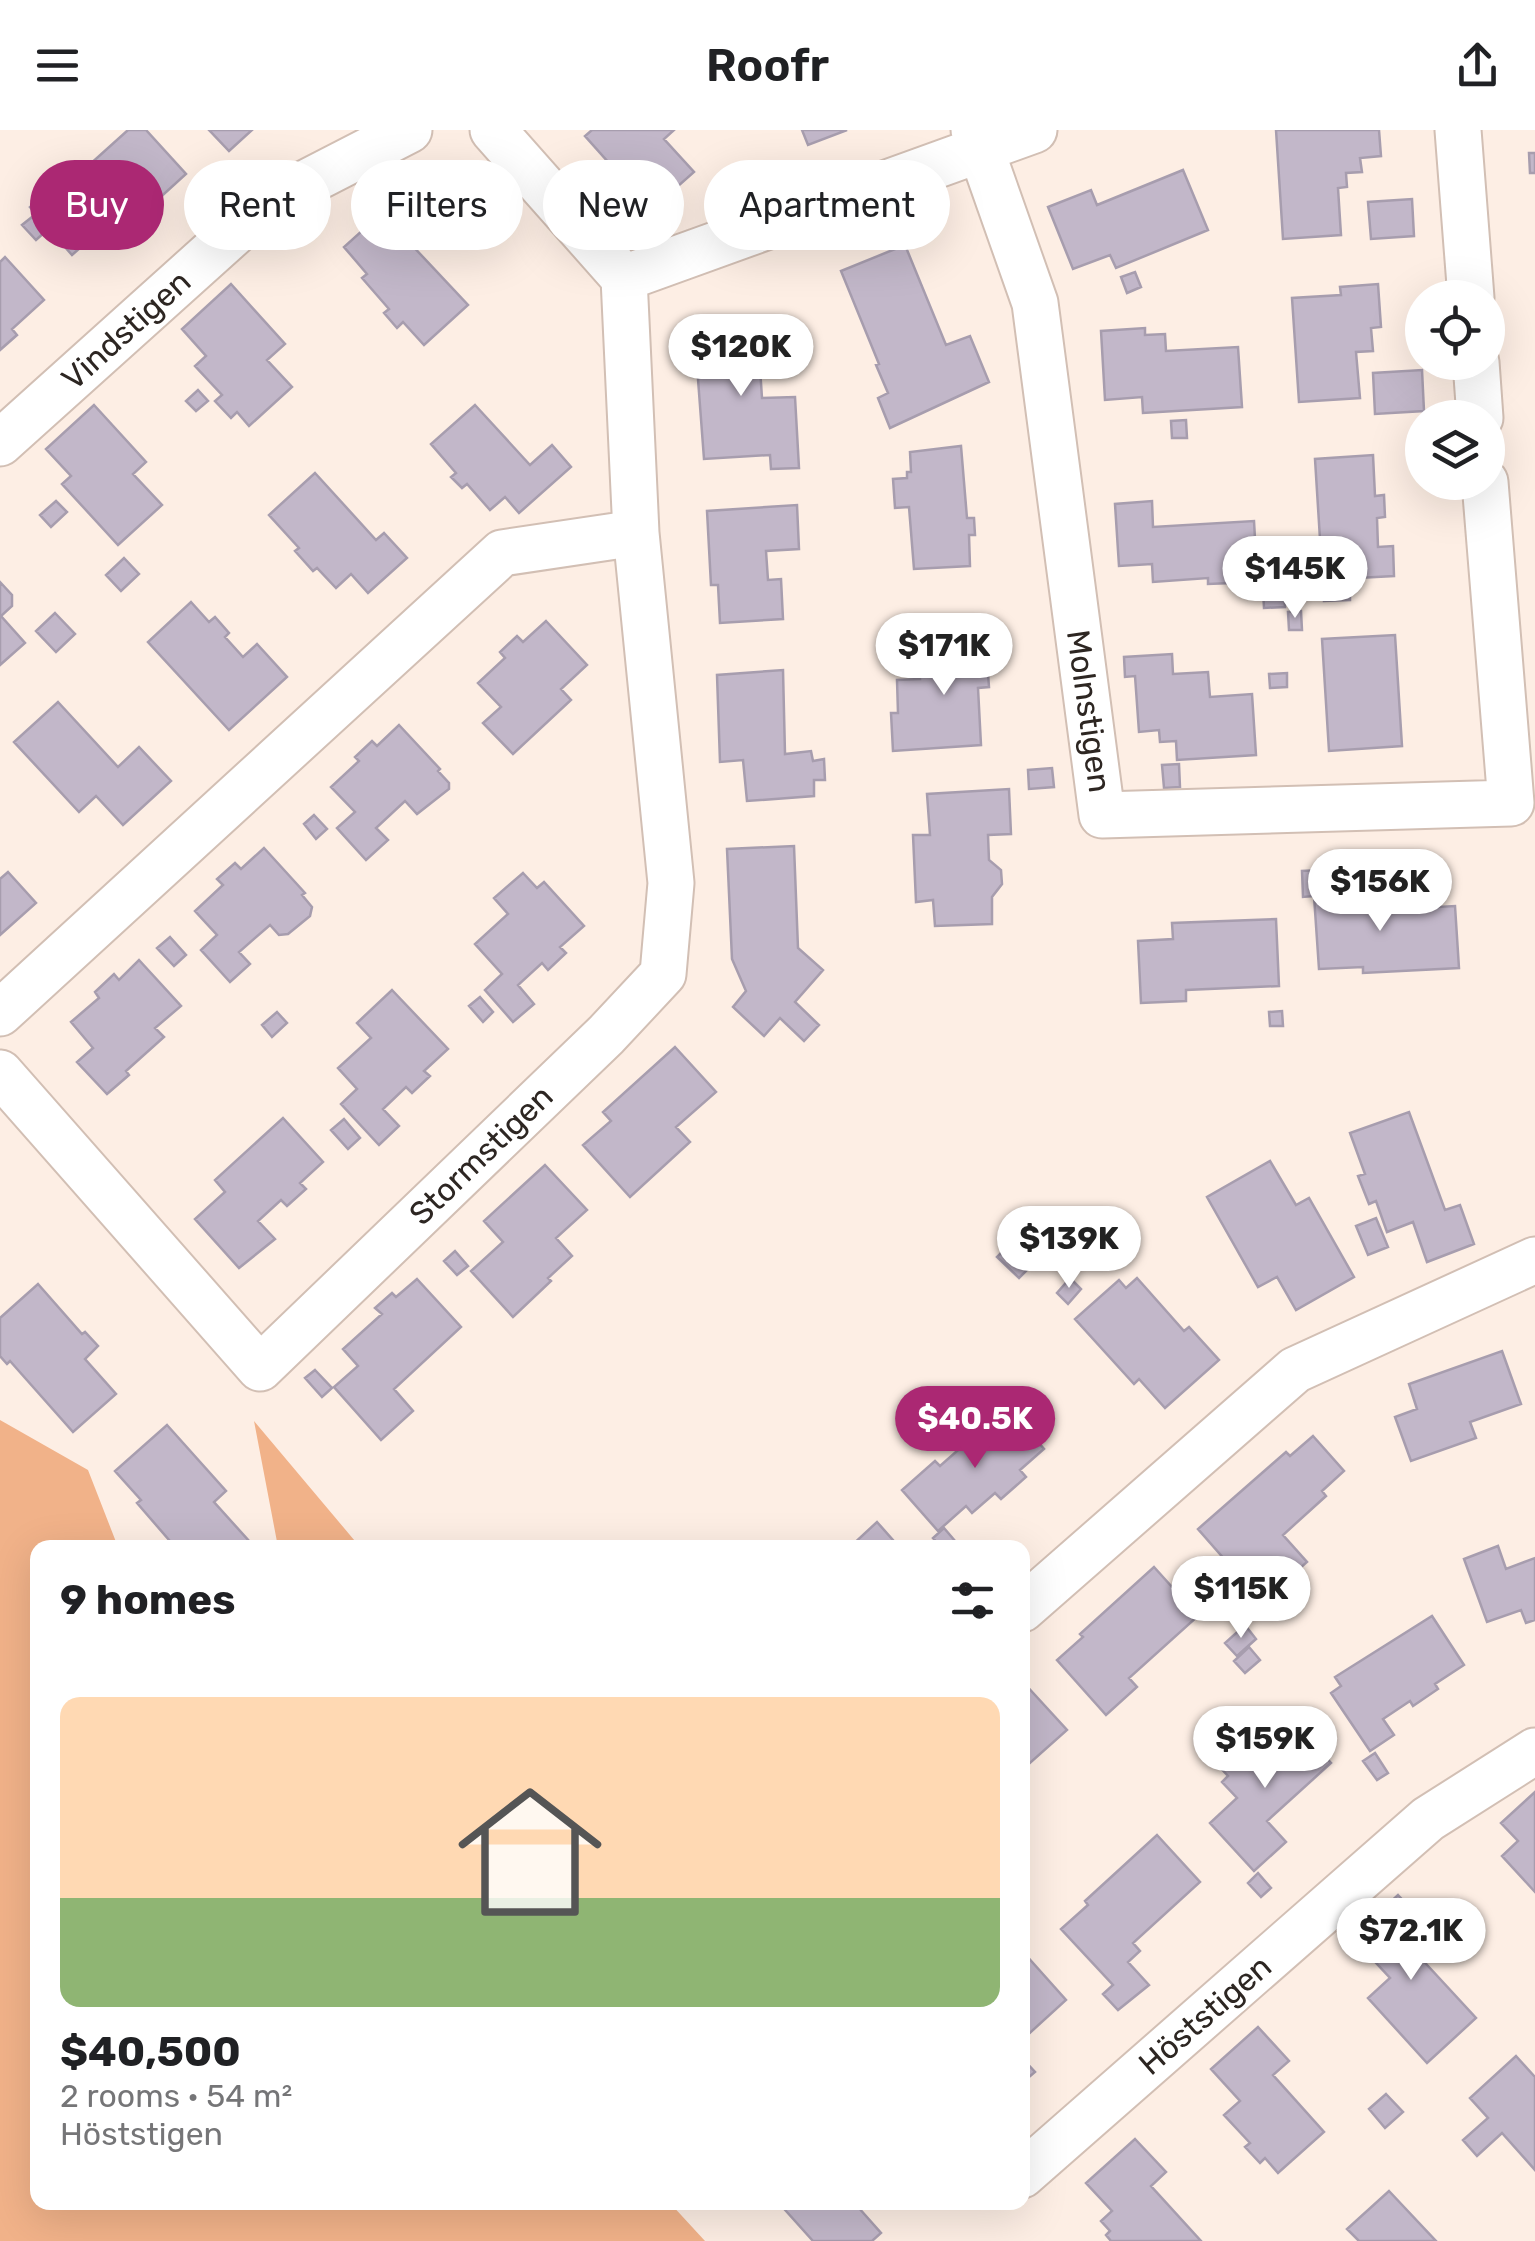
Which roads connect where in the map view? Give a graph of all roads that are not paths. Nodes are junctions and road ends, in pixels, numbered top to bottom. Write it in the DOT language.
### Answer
graph roads {
  1 [pos="409,130"];
  2 [pos="492,130"];
  3 [pos="1034,130"];
  4 [pos="1458,130"];
  5 [pos="977,140"];
  6 [pos="624,278"];
  7 [pos="1470,280"];
  8 [pos="0,442"];
  9 [pos="1487,500"];
  10 [pos="636,533"];
  11 [pos="0,1014"];
  12 [pos="0,1073"];
  13 [pos="1535,1260"];
  14 [pos="1030,1602"];
  15 [pos="1535,1751"];
  16 [pos="1030,2168"];
  1 -- 8 [label="street, Vindstigen"];
  2 -- 6 [label="street"];
  3 -- 5 [label="street"];
  4 -- 7 [label="street"];
  5 -- 6 [label="street"];
  5 -- 9 [label="street, Molnstigen"];
  6 -- 10 [label="street, Stormstigen"];
  10 -- 11 [label="street"];
  10 -- 12 [label="street, Stormstigen"];
  13 -- 14 [label="street"];
  15 -- 16 [label="street, Höststigen"];
}
